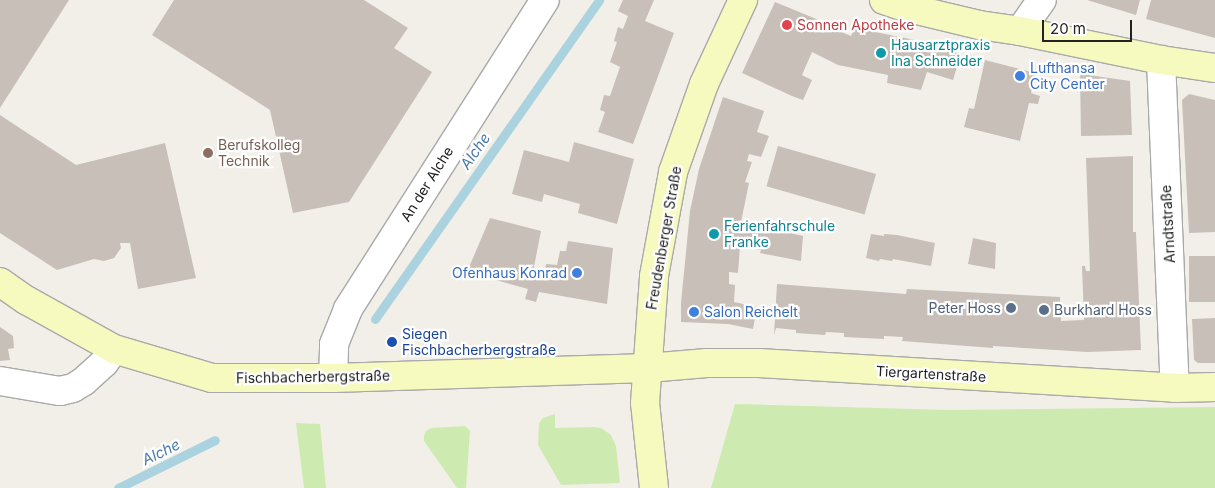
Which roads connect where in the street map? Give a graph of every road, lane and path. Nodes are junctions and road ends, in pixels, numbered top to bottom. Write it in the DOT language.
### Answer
graph roads {
  1 [pos="545,0"];
  2 [pos="743,0"];
  3 [pos="884,0"];
  4 [pos="1042,0"];
  5 [pos="1020,31"];
  6 [pos="1161,60"];
  7 [pos="1215,68"];
  8 [pos="0,282"];
  9 [pos="114,349"];
  10 [pos="648,368"];
  11 [pos="333,378"];
  12 [pos="0,381"];
  13 [pos="1215,387"];
  14 [pos="1175,388"];
  15 [pos="654,488"];
  1 -- 11 [label="street, An der Alche"];
  2 -- 10 [label="street, Freudenberger Straße"];
  3 -- 5 [label="street"];
  4 -- 5 [label="street"];
  5 -- 6 [label="street"];
  6 -- 7 [label="street"];
  6 -- 14 [label="street, Arndtstraße"];
  8 -- 9 [label="street, Fischbacherbergstraße"];
  9 -- 11 [label="street, Fischbacherbergstraße"];
  9 -- 12 [label="street"];
  10 -- 11 [label="street, Fischbacherbergstraße"];
  10 -- 14 [label="street, Tiergartenstraße"];
  10 -- 15 [label="street, Freudenberger Straße"];
  13 -- 14 [label="street, Tiergartenstraße"];
}
